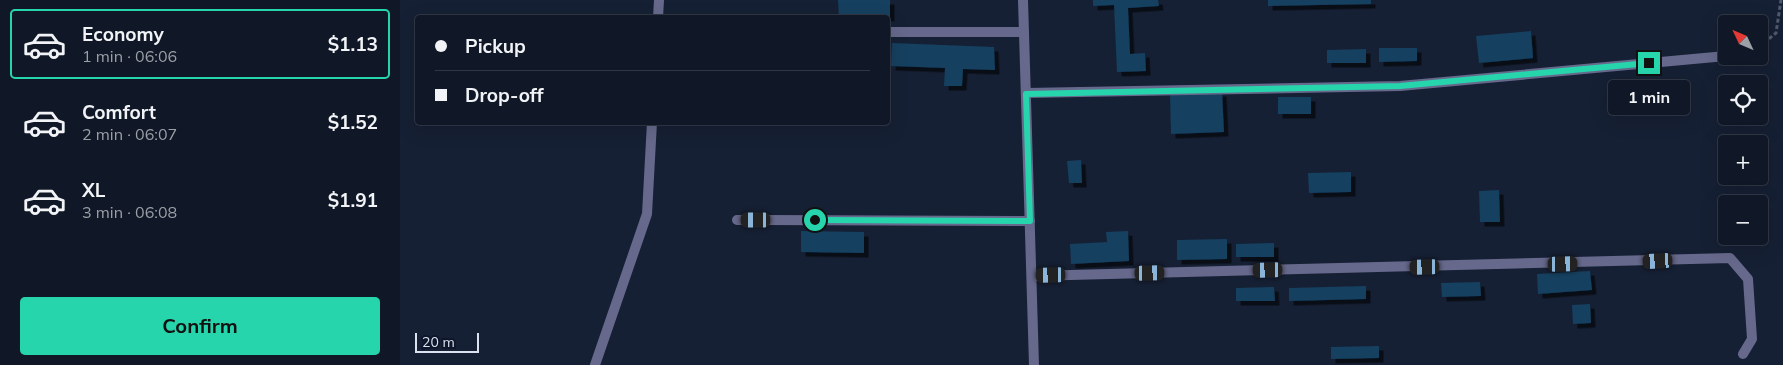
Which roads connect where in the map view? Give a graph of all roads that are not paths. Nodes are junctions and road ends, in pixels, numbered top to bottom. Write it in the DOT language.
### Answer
graph roads {
  1 [pos="659,0"];
  2 [pos="1023,0"];
  3 [pos="658,15"];
  4 [pos="890,32"];
  5 [pos="1024,32"];
  6 [pos="1718,57"];
  7 [pos="1026,94"];
  8 [pos="652,125"];
  9 [pos="737,220"];
  10 [pos="1030,221"];
  11 [pos="1032,276"];
  12 [pos="1743,354"];
  13 [pos="595,365"];
  14 [pos="1034,365"];
  1 -- 3 [label="street"];
  2 -- 5 [label="street"];
  4 -- 5 [label="street"];
  5 -- 7 [label="street"];
  6 -- 7 [label="street"];
  7 -- 10 [label="street"];
  8 -- 13 [label="street"];
  9 -- 10 [label="street"];
  10 -- 11 [label="street"];
  11 -- 12 [label="street"];
  11 -- 14 [label="street"];
}
